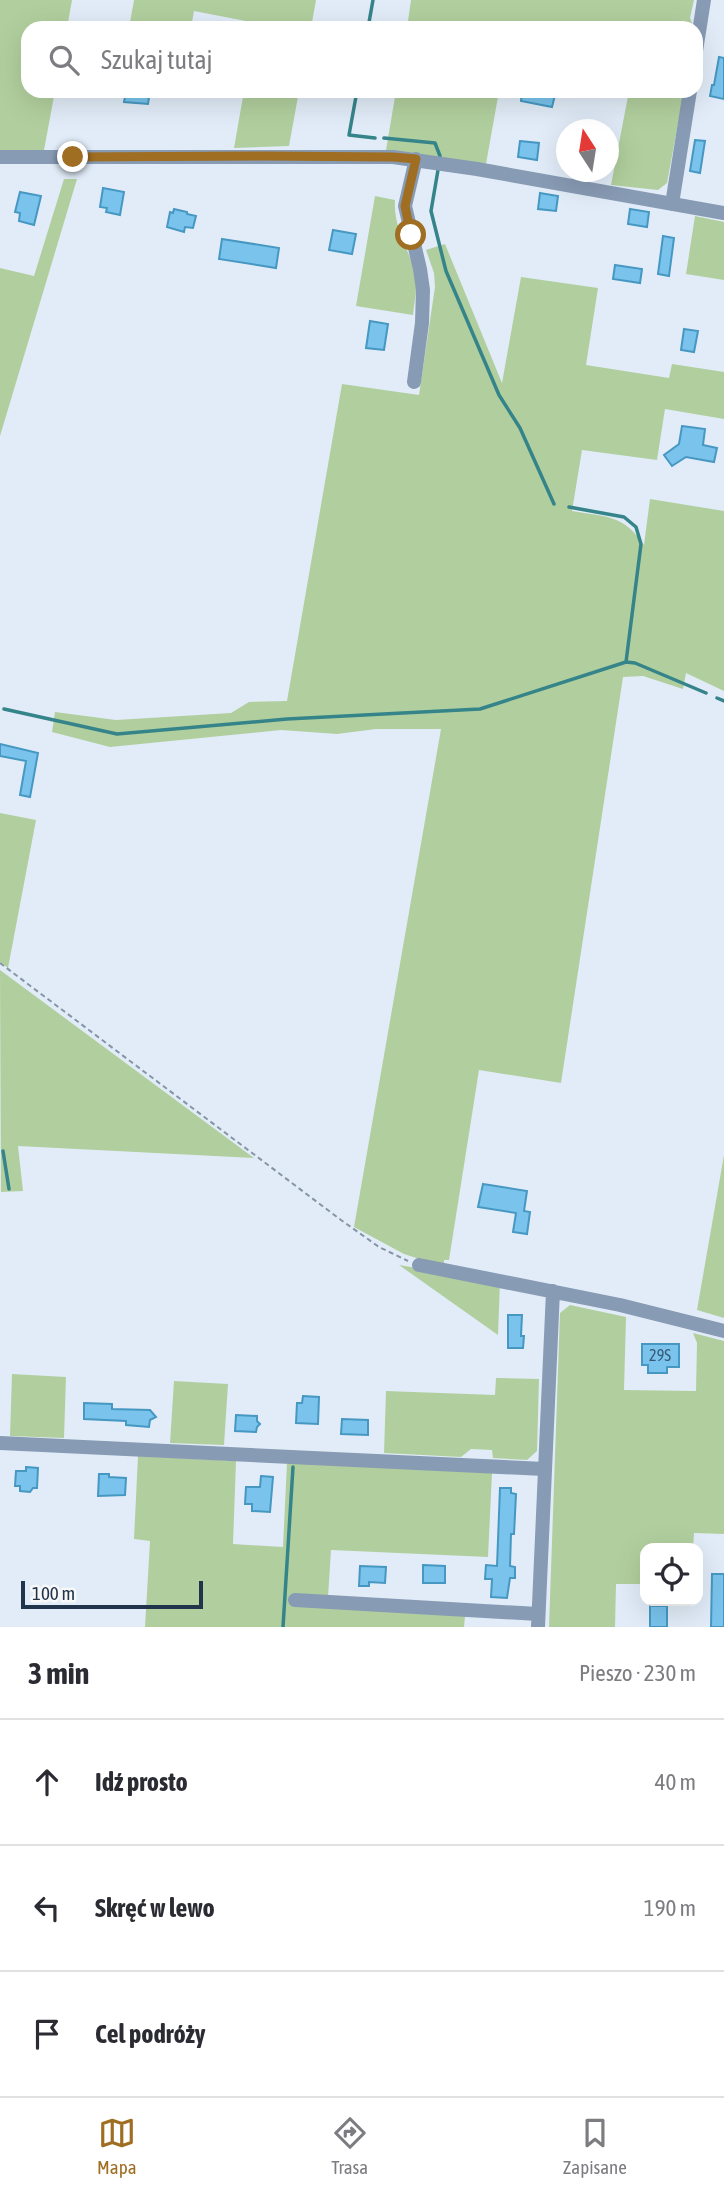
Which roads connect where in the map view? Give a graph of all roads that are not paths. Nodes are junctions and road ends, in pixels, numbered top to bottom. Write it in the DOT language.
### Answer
graph roads {
  1 [pos="704,0"];
  2 [pos="701,21"];
  3 [pos="689,98"];
  4 [pos="0,157"];
  5 [pos="416,159"];
  6 [pos="673,204"];
  7 [pos="724,213"];
  8 [pos="414,382"];
  9 [pos="419,1265"];
  10 [pos="553,1291"];
  11 [pos="724,1331"];
  12 [pos="0,1443"];
  13 [pos="544,1469"];
  14 [pos="295,1600"];
  15 [pos="538,1621"];
  1 -- 2 [label="street"];
  3 -- 6 [label="street"];
  4 -- 5 [label="street"];
  5 -- 6 [label="street"];
  5 -- 8 [label="street"];
  6 -- 7 [label="street"];
  9 -- 10 [label="street"];
  10 -- 11 [label="street"];
  10 -- 13 [label="street"];
  12 -- 13 [label="street"];
  13 -- 15 [label="street"];
  14 -- 15 [label="street"];
}
